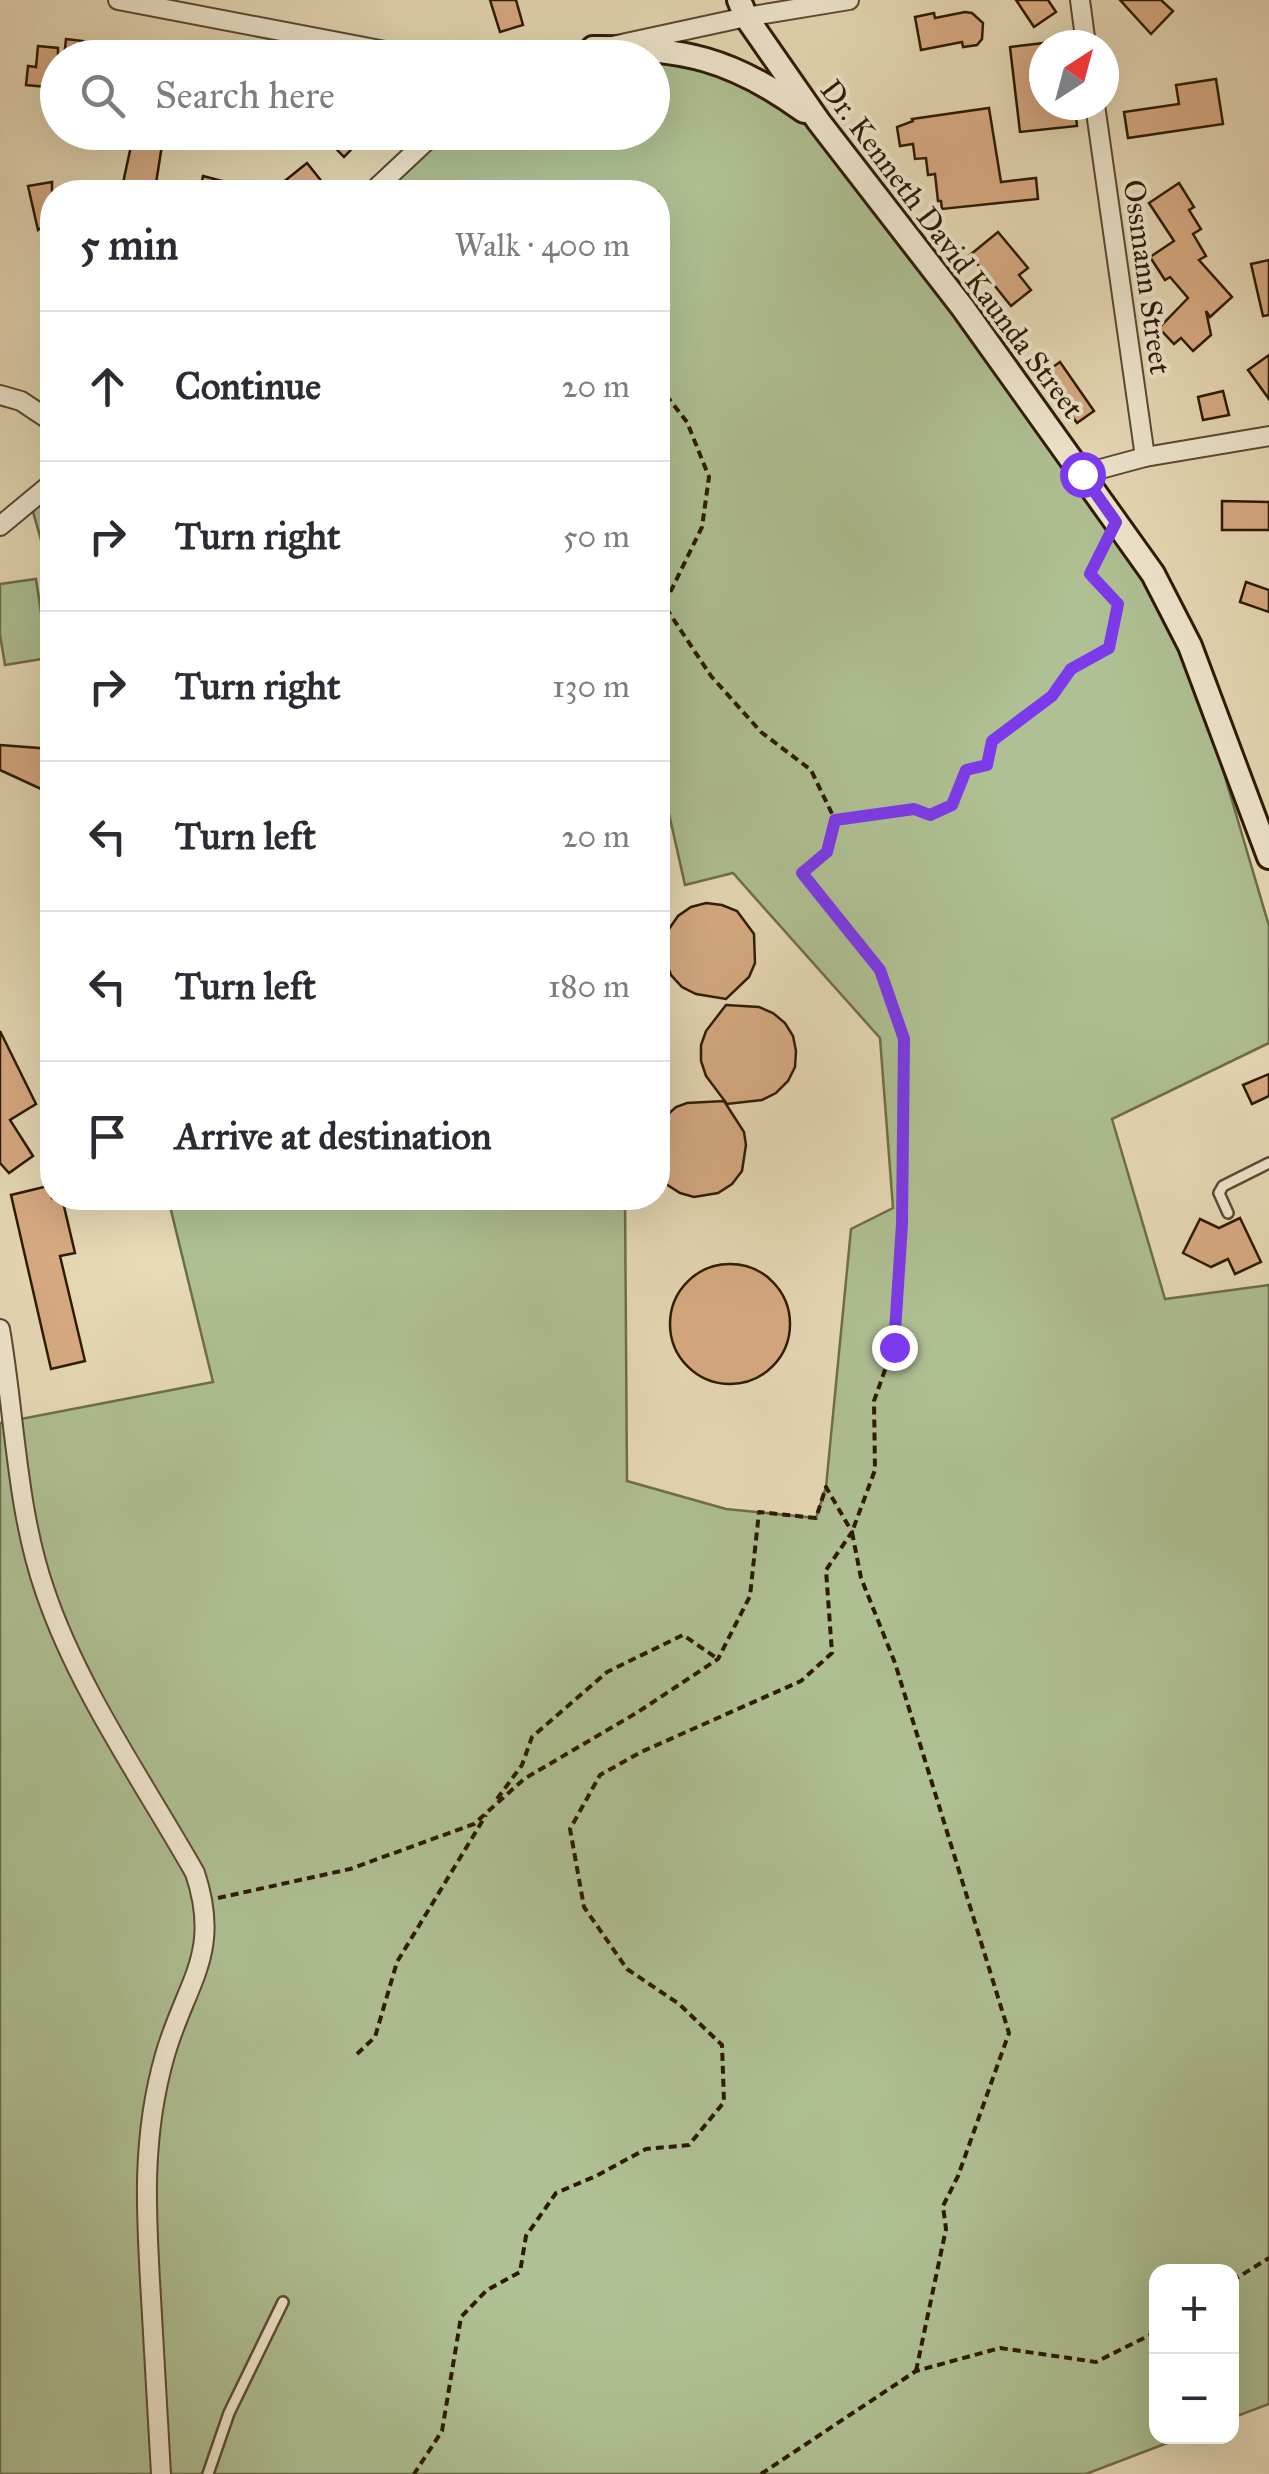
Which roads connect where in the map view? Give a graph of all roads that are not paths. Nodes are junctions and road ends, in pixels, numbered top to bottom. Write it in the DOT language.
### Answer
graph roads {
  1 [pos="849,0"];
  2 [pos="1080,0"];
  3 [pos="124,1"];
  4 [pos="742,8"];
  5 [pos="1084,30"];
  6 [pos="328,40"];
  7 [pos="623,40"];
  8 [pos="670,52"];
  9 [pos="1097,120"];
  10 [pos="819,122"];
  11 [pos="417,150"];
  12 [pos="385,180"];
  13 [pos="0,395"];
  14 [pos="40,414"];
  15 [pos="1269,436"];
  16 [pos="1145,457"];
  17 [pos="1082,474"];
  18 [pos="40,493"];
  19 [pos="0,526"];
  20 [pos="1262,812"];
  21 [pos="1269,857"];
  22 [pos="1269,1162"];
  23 [pos="1228,1213"];
  24 [pos="2,1338"];
  25 [pos="284,2302"];
  26 [pos="161,2474"];
  27 [pos="208,2474"];
  1 -- 4 [label="street"];
  2 -- 5 [label="street"];
  3 -- 6 [label="street"];
  4 -- 7 [label="street"];
  4 -- 10 [label="street, Dr. Kenneth David Kaunda Street"];
  8 -- 10 [label="street"];
  9 -- 16 [label="street, Ossmann Street"];
  10 -- 17 [label="street, Dr. Kenneth David Kaunda Street"];
  11 -- 12 [label="street"];
  13 -- 14 [label="street"];
  15 -- 16 [label="street"];
  16 -- 17 [label="street"];
  17 -- 20 [label="street, Dr. Kenneth David Kaunda Street"];
  18 -- 19 [label="street"];
  20 -- 21 [label="street, Dr. Kenneth David Kaunda Street"];
  22 -- 23 [label="lane"];
  24 -- 26 [label="street"];
  25 -- 27 [label="lane"];
}
